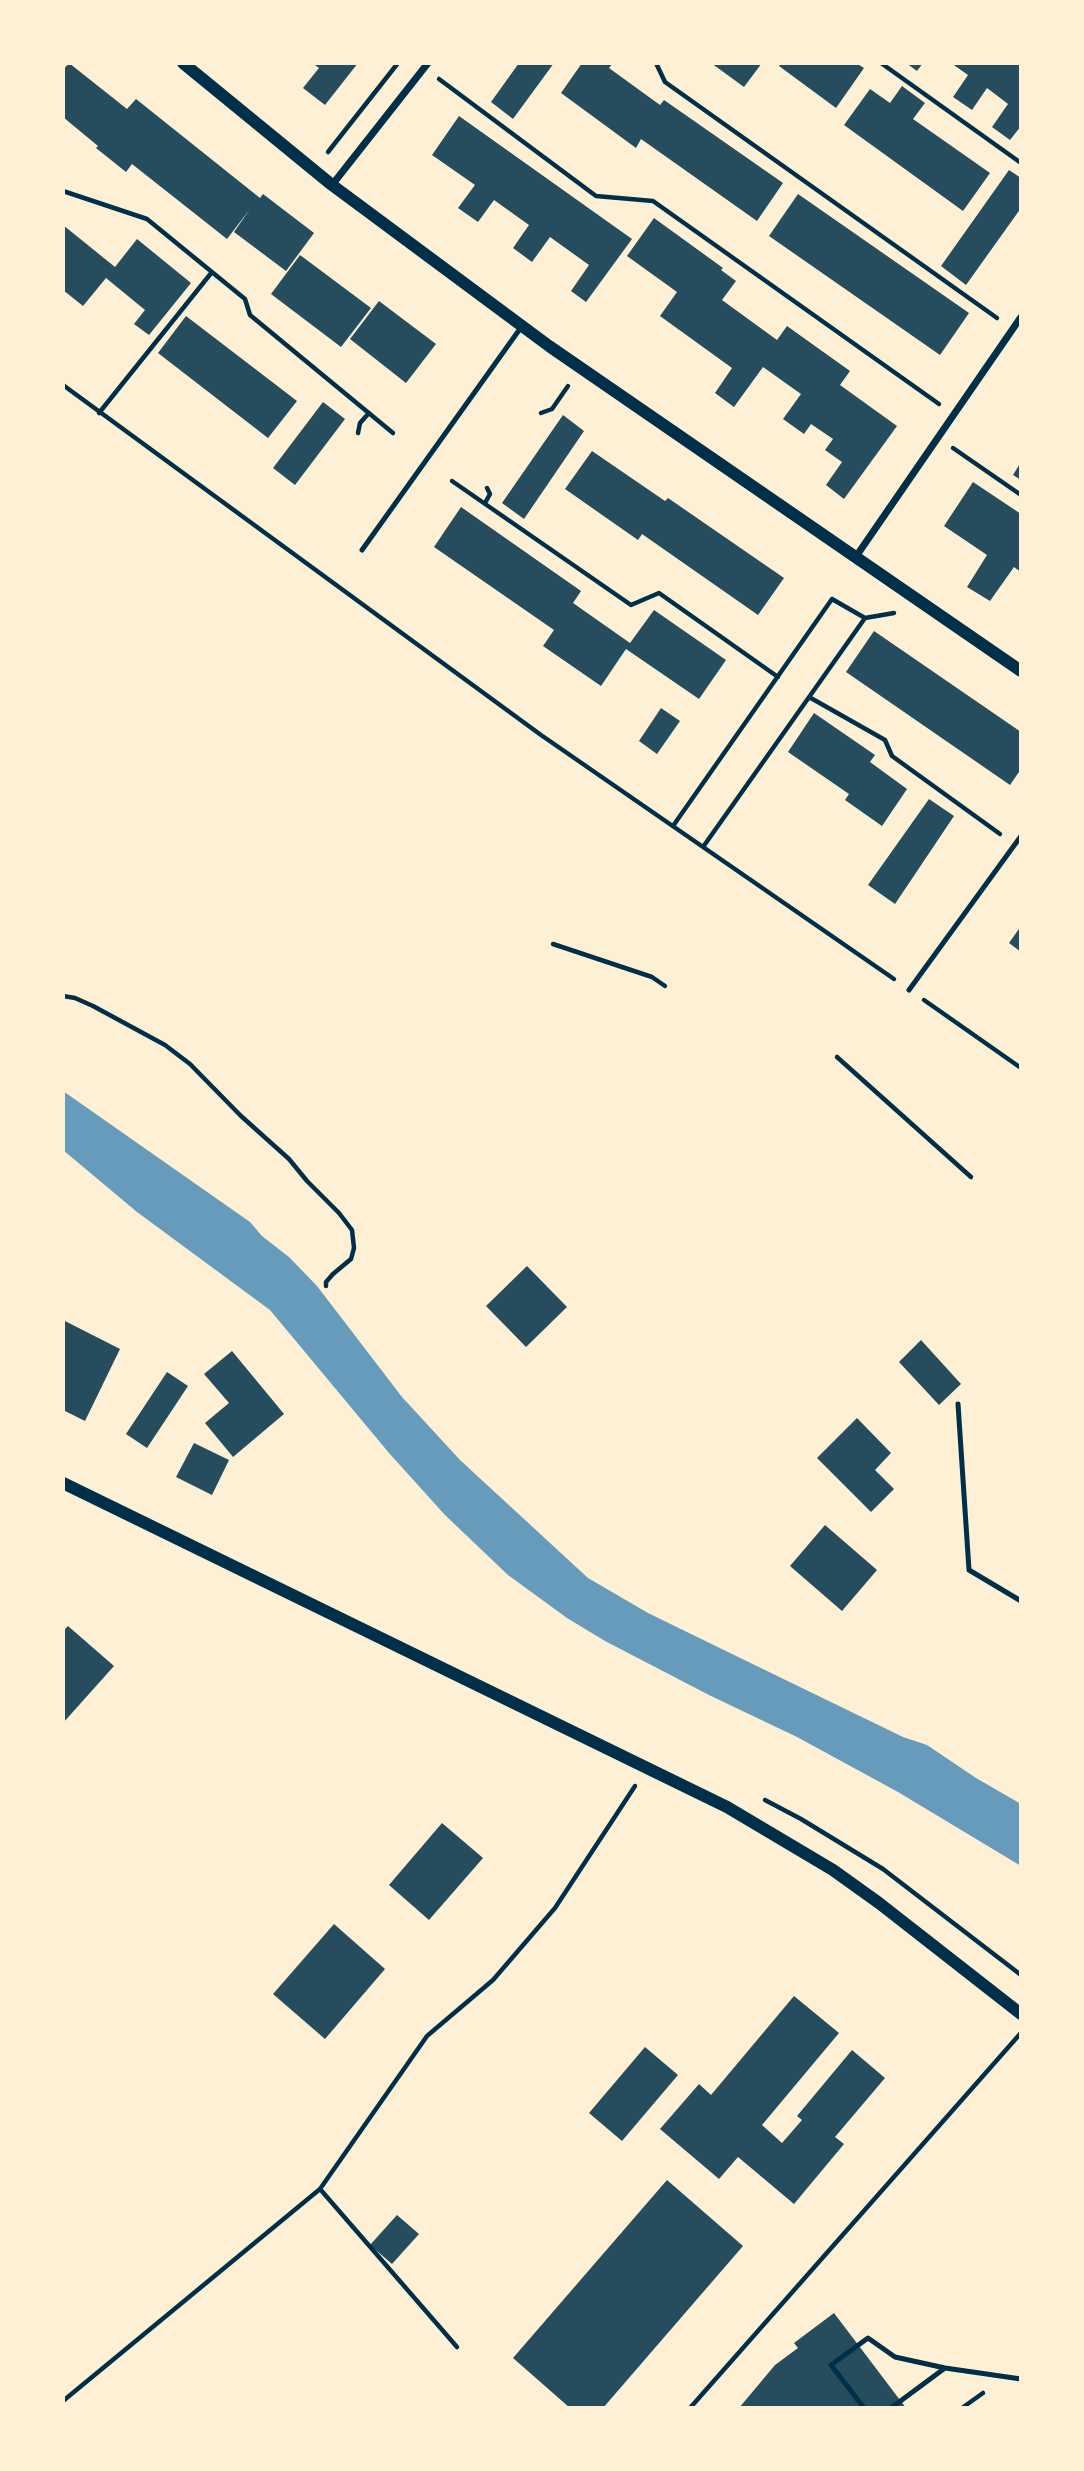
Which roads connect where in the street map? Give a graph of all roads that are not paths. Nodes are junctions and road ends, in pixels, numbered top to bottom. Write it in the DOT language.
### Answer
graph roads {
  1 [pos="183,63"];
  2 [pos="426,66"];
  3 [pos="332,185"];
  4 [pos="1021,317"];
  5 [pos="522,326"];
  6 [pos="362,550"];
  7 [pos="855,558"];
  8 [pos="1021,671"];
  9 [pos="1021,836"];
  10 [pos="909,990"];
  11 [pos="958,1404"];
  12 [pos="63,1483"];
  13 [pos="1021,1601"];
  14 [pos="1021,2014"];
  15 [pos="945,2368"];
  16 [pos="1021,2379"];
  17 [pos="864,2408"];
  18 [pos="891,2408"];
  1 -- 3 [label="street"];
  2 -- 3 [label="street"];
  3 -- 5 [label="street"];
  4 -- 7 [label="street"];
  5 -- 6 [label="lane"];
  5 -- 7 [label="street"];
  7 -- 8 [label="street"];
  9 -- 10 [label="lane"];
  11 -- 13 [label="lane"];
  12 -- 14 [label="street"];
  15 -- 16 [label="lane"];
  15 -- 17 [label="lane"];
  15 -- 18 [label="lane"];
}
